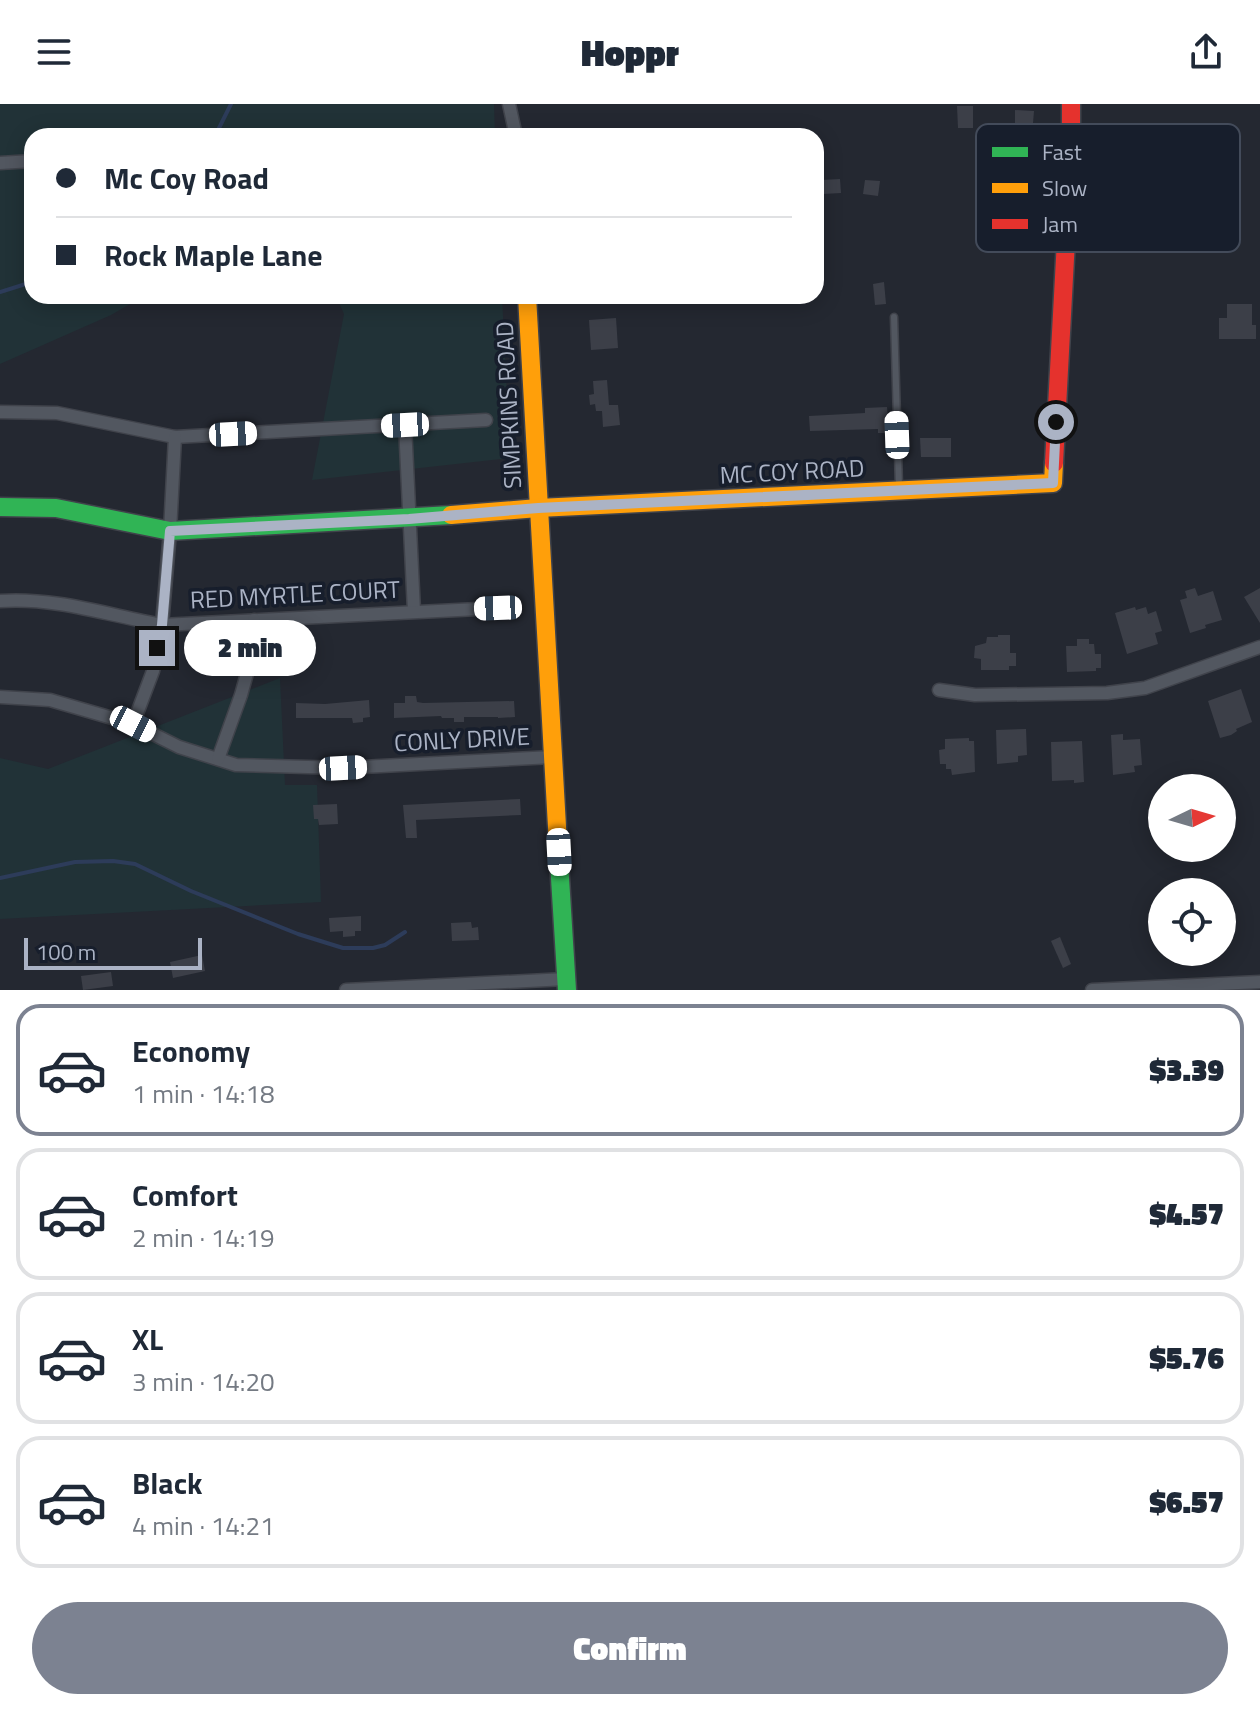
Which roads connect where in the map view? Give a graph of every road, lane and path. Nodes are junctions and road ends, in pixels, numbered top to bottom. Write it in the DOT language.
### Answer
graph roads {
  1 [pos="509,104"];
  2 [pos="514,128"];
  3 [pos="24,162"];
  4 [pos="0,163"];
  5 [pos="1065,252"];
  6 [pos="527,304"];
  7 [pos="894,317"];
  8 [pos="0,412"];
  9 [pos="486,420"];
  10 [pos="405,425"];
  11 [pos="175,437"];
  12 [pos="899,491"];
  13 [pos="0,507"];
  14 [pos="538,508"];
  15 [pos="409,519"];
  16 [pos="170,531"];
  17 [pos="0,601"];
  18 [pos="498,608"];
  19 [pos="414,611"];
  20 [pos="254,620"];
  21 [pos="162,625"];
  22 [pos="1260,647"];
  23 [pos="939,690"];
  24 [pos="0,697"];
  25 [pos="133,724"];
  26 [pos="553,757"];
  27 [pos="218,759"];
  28 [pos="1260,982"];
  29 [pos="566,984"];
  30 [pos="346,990"];
  31 [pos="1092,990"];
  1 -- 2 [label="street"];
  3 -- 4 [label="street"];
  5 -- 12 [label="street, MC COY ROAD"];
  6 -- 14 [label="street, SIMPKINS ROAD"];
  7 -- 12 [label="lane"];
  8 -- 11 [label="street"];
  9 -- 10 [label="street"];
  10 -- 11 [label="street"];
  10 -- 15 [label="street"];
  11 -- 16 [label="street"];
  12 -- 14 [label="street, MC COY ROAD"];
  13 -- 16 [label="street, MC COY ROAD"];
  14 -- 15 [label="street, MC COY ROAD"];
  14 -- 26 [label="street, SIMPKINS ROAD"];
  15 -- 16 [label="street, MC COY ROAD"];
  15 -- 19 [label="street"];
  16 -- 21 [label="street"];
  17 -- 21 [label="street, RED MYRTLE COURT"];
  18 -- 19 [label="street, RED MYRTLE COURT"];
  19 -- 20 [label="street, RED MYRTLE COURT"];
  20 -- 21 [label="street, RED MYRTLE COURT"];
  20 -- 27 [label="street"];
  21 -- 25 [label="street"];
  22 -- 23 [label="street"];
  24 -- 25 [label="street, CONLY DRIVE"];
  25 -- 27 [label="street, CONLY DRIVE"];
  26 -- 27 [label="street, CONLY DRIVE"];
  26 -- 29 [label="street, SIMPKINS ROAD"];
  28 -- 31 [label="street"];
  29 -- 30 [label="street"];
}
